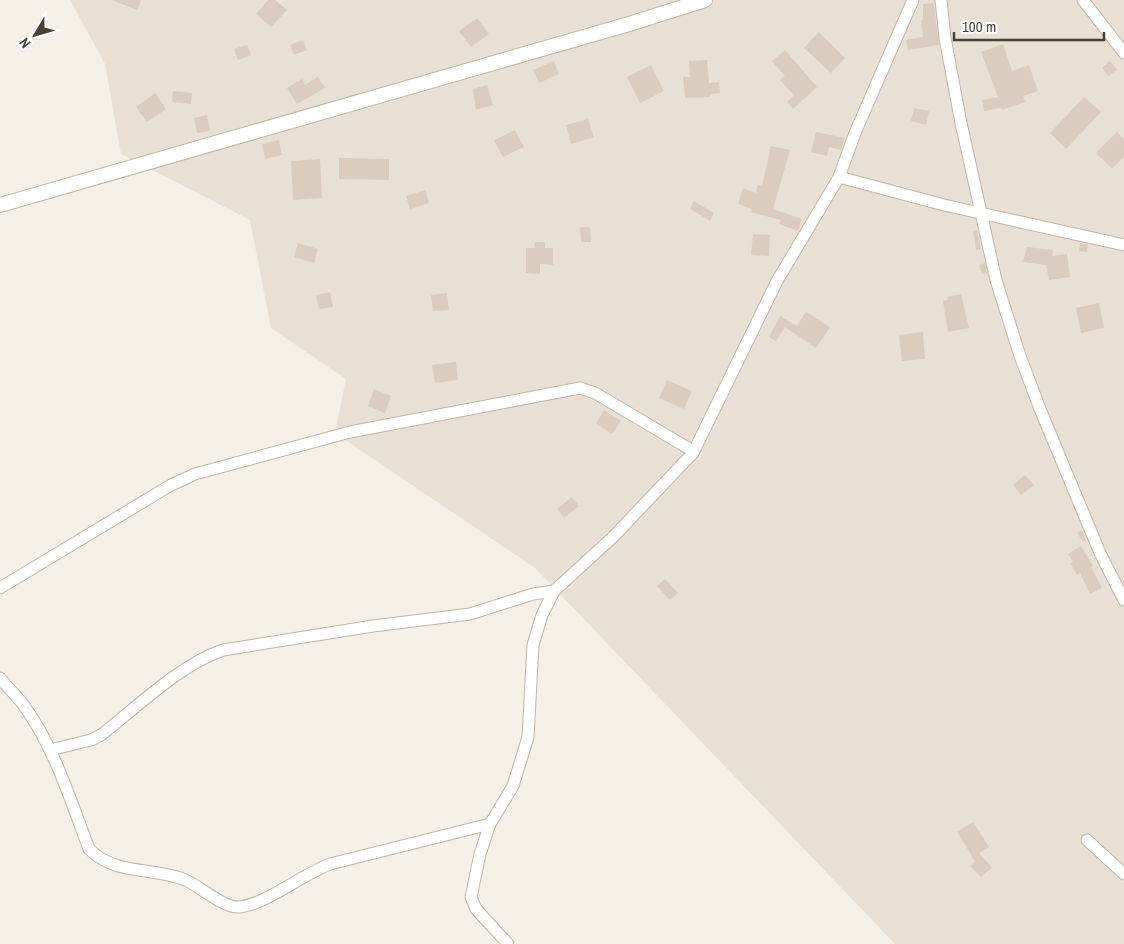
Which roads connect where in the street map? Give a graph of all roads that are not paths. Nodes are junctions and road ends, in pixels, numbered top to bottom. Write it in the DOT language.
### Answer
graph roads {
  1 [pos="705,0"];
  2 [pos="913,0"];
  3 [pos="941,0"];
  4 [pos="1083,0"];
  5 [pos="1124,53"];
  6 [pos="838,178"];
  7 [pos="0,205"];
  8 [pos="982,212"];
  9 [pos="1124,245"];
  10 [pos="694,451"];
  11 [pos="0,588"];
  12 [pos="554,591"];
  13 [pos="1124,600"];
  14 [pos="0,678"];
  15 [pos="50,750"];
  16 [pos="490,824"];
  17 [pos="1087,840"];
  18 [pos="1124,874"];
  19 [pos="508,944"];
  1 -- 7 [label="street"];
  2 -- 6 [label="street"];
  3 -- 8 [label="street"];
  4 -- 5 [label="street"];
  6 -- 8 [label="street"];
  6 -- 10 [label="street"];
  8 -- 9 [label="street"];
  8 -- 13 [label="street"];
  10 -- 11 [label="street"];
  10 -- 12 [label="street"];
  12 -- 15 [label="street"];
  12 -- 16 [label="street"];
  14 -- 15 [label="street"];
  15 -- 16 [label="street"];
  16 -- 19 [label="street"];
  17 -- 18 [label="street"];
}
